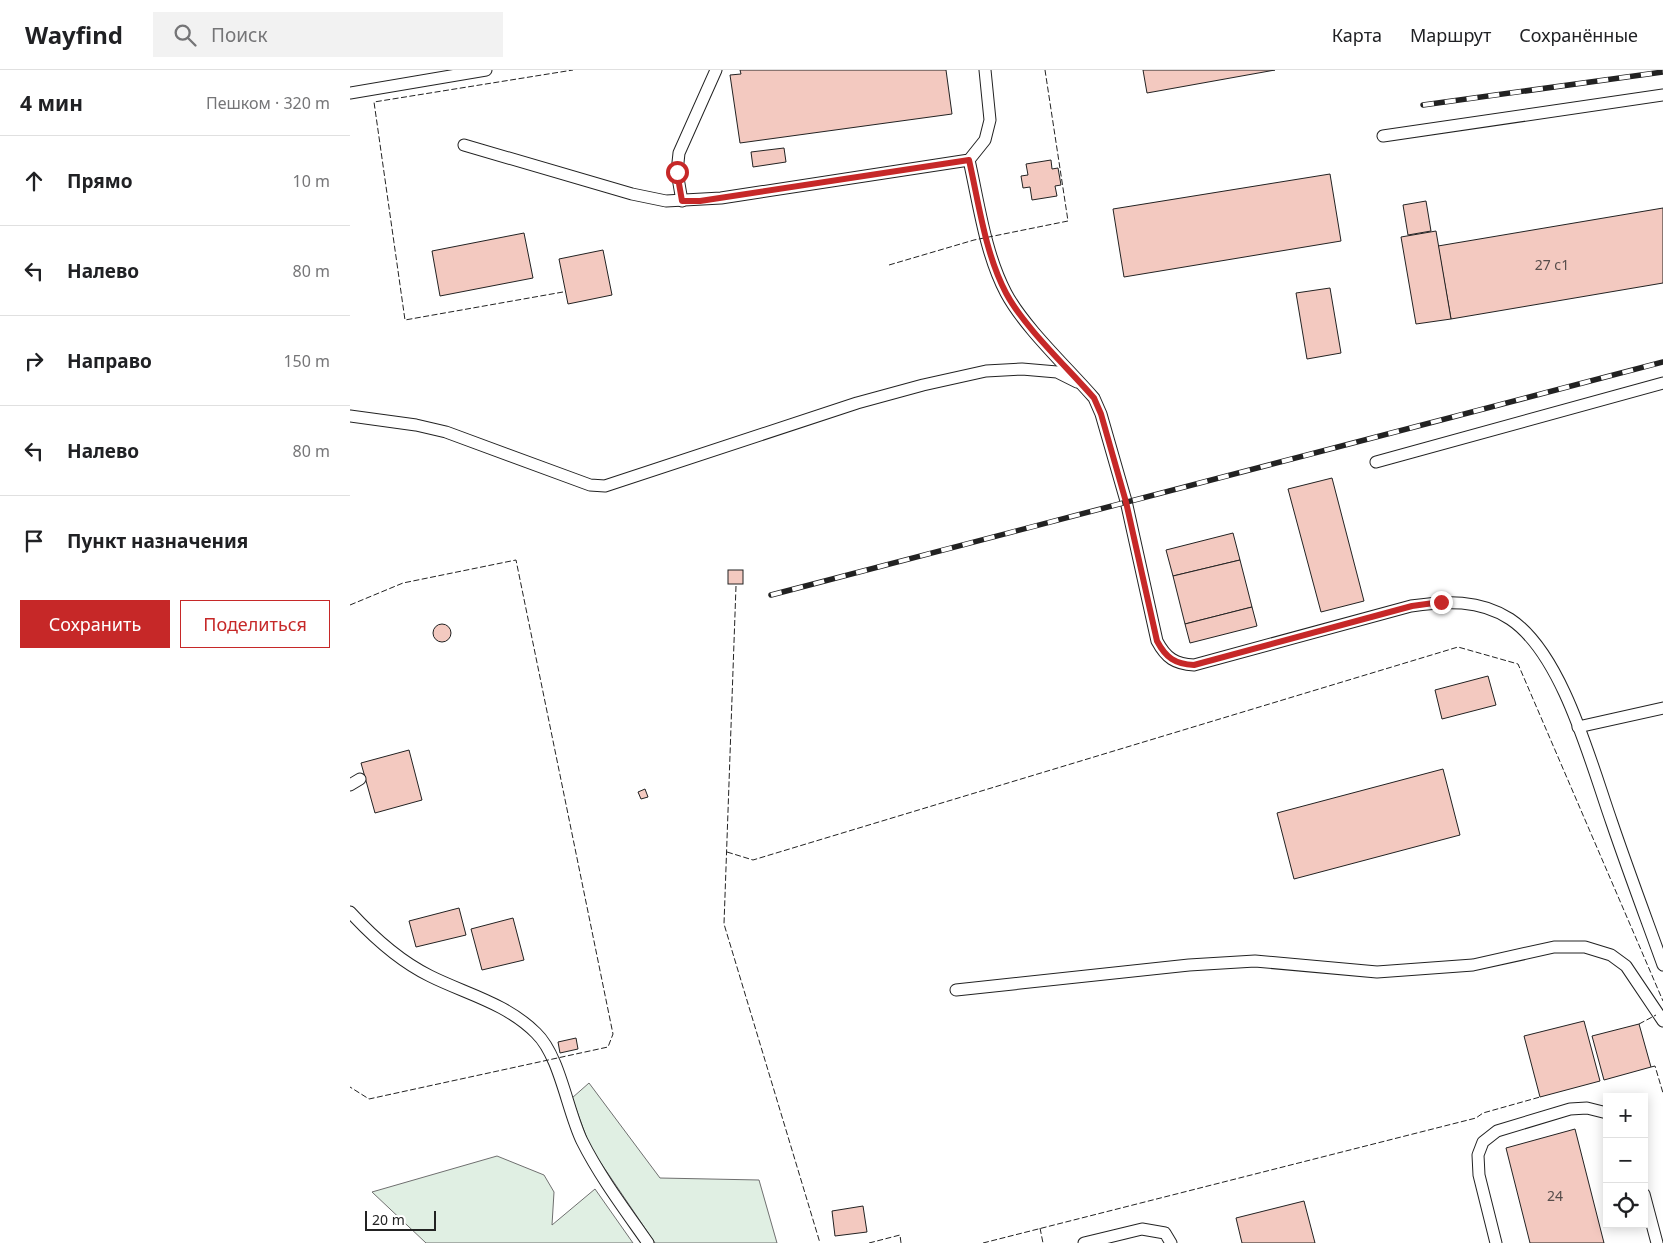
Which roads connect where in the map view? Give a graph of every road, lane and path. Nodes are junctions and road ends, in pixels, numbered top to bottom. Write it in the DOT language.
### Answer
graph roads {
  1 [pos="486,70"];
  2 [pos="716,70"];
  3 [pos="985,70"];
  4 [pos="350,93"];
  5 [pos="1663,95"];
  6 [pos="1383,136"];
  7 [pos="464,145"];
  8 [pos="969,160"];
  9 [pos="682,201"];
  10 [pos="1663,383"];
  11 [pos="1083,385"];
  12 [pos="350,416"];
  13 [pos="1376,462"];
  14 [pos="1663,708"];
  15 [pos="1578,727"];
  16 [pos="350,912"];
  17 [pos="1663,965"];
  18 [pos="956,990"];
  19 [pos="1663,1021"];
  20 [pos="1603,1112"];
  21 [pos="1648,1209"];
  22 [pos="648,1243"];
  23 [pos="1084,1243"];
  24 [pos="1171,1243"];
  25 [pos="1496,1243"];
  26 [pos="1657,1243"];
  1 -- 4 [label="lane"];
  2 -- 9 [label="lane"];
  3 -- 8 [label="lane"];
  5 -- 6 [label="lane"];
  7 -- 9 [label="lane"];
  8 -- 9 [label="lane"];
  8 -- 11 [label="lane"];
  10 -- 13 [label="lane"];
  11 -- 12 [label="lane"];
  11 -- 15 [label="lane"];
  14 -- 15 [label="lane"];
  15 -- 17 [label="lane"];
  16 -- 22 [label="lane"];
  18 -- 19 [label="lane"];
  20 -- 25 [label="lane"];
  21 -- 26 [label="lane"];
  23 -- 24 [label="lane"];
}
